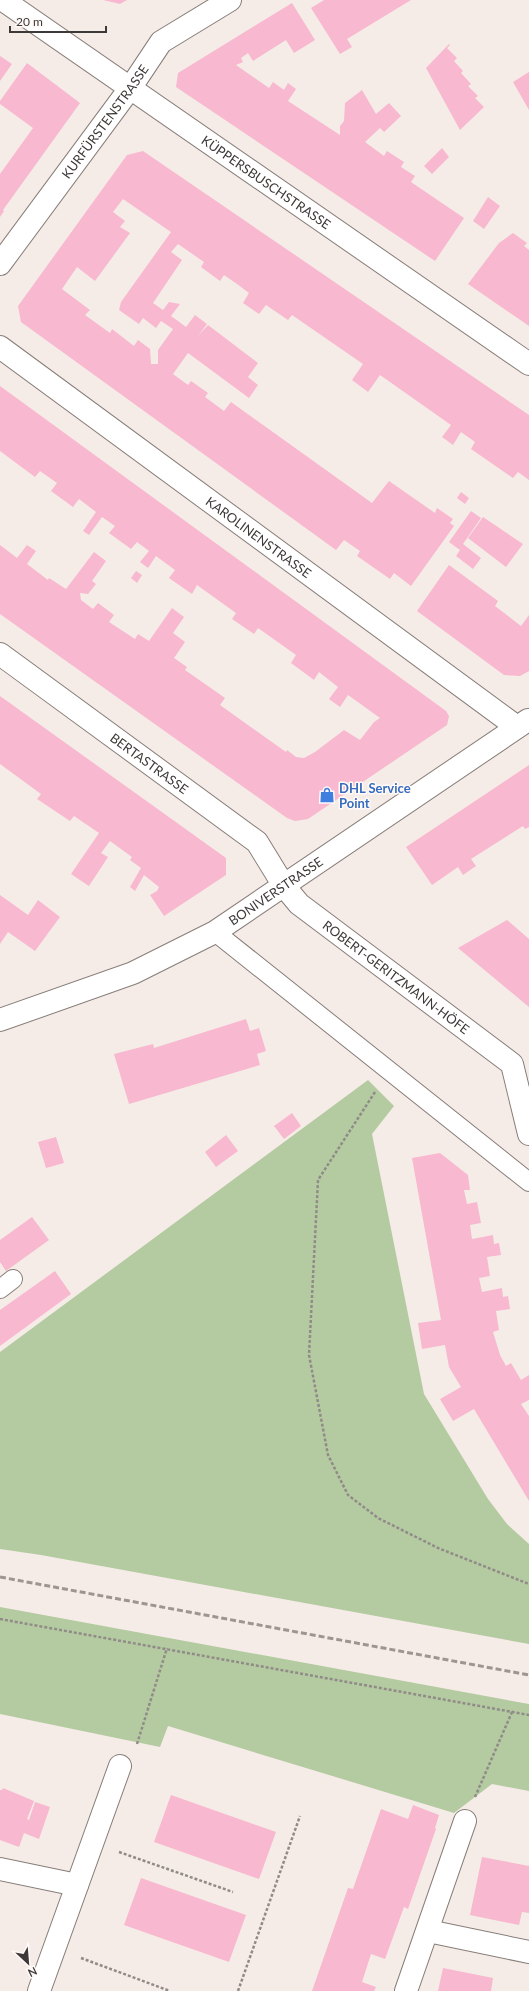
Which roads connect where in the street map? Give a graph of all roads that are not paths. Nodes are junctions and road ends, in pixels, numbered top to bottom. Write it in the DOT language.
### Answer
graph roads {
  1 [pos="3,0"];
  2 [pos="230,0"];
  3 [pos="131,87"];
  4 [pos="0,264"];
  5 [pos="0,347"];
  6 [pos="529,364"];
  7 [pos="0,654"];
  8 [pos="523,724"];
  9 [pos="284,886"];
  10 [pos="214,932"];
  11 [pos="0,1020"];
  12 [pos="520,1061"];
  13 [pos="529,1134"];
  14 [pos="529,1182"];
  15 [pos="120,1766"];
  16 [pos="465,1821"];
  17 [pos="0,1869"];
  18 [pos="77,1885"];
  19 [pos="428,1931"];
  20 [pos="529,1952"];
  21 [pos="39,1991"];
  22 [pos="406,1991"];
  1 -- 3 [label="street, KÜPPERSBUSCHSTRASSE"];
  2 -- 3 [label="street, KURFÜRSTENSTRASSE"];
  3 -- 4 [label="street, KURFÜRSTENSTRASSE"];
  3 -- 6 [label="street, KÜPPERSBUSCHSTRASSE"];
  5 -- 8 [label="street, KAROLINENSTRASSE"];
  7 -- 9 [label="street, BERTASTRASSE"];
  8 -- 9 [label="street, BONIVERSTRASSE"];
  9 -- 10 [label="street, BONIVERSTRASSE"];
  9 -- 12 [label="street, ROBERT-GERITZMANN-HÖFE"];
  10 -- 11 [label="street, BONIVERSTRASSE"];
  10 -- 14 [label="lane"];
  12 -- 13 [label="street, ROBERT-GERITZMANN-HÖFE"];
  15 -- 18 [label="street"];
  16 -- 19 [label="street"];
  17 -- 18 [label="street"];
  18 -- 21 [label="street"];
  19 -- 20 [label="street"];
  19 -- 22 [label="street"];
}
